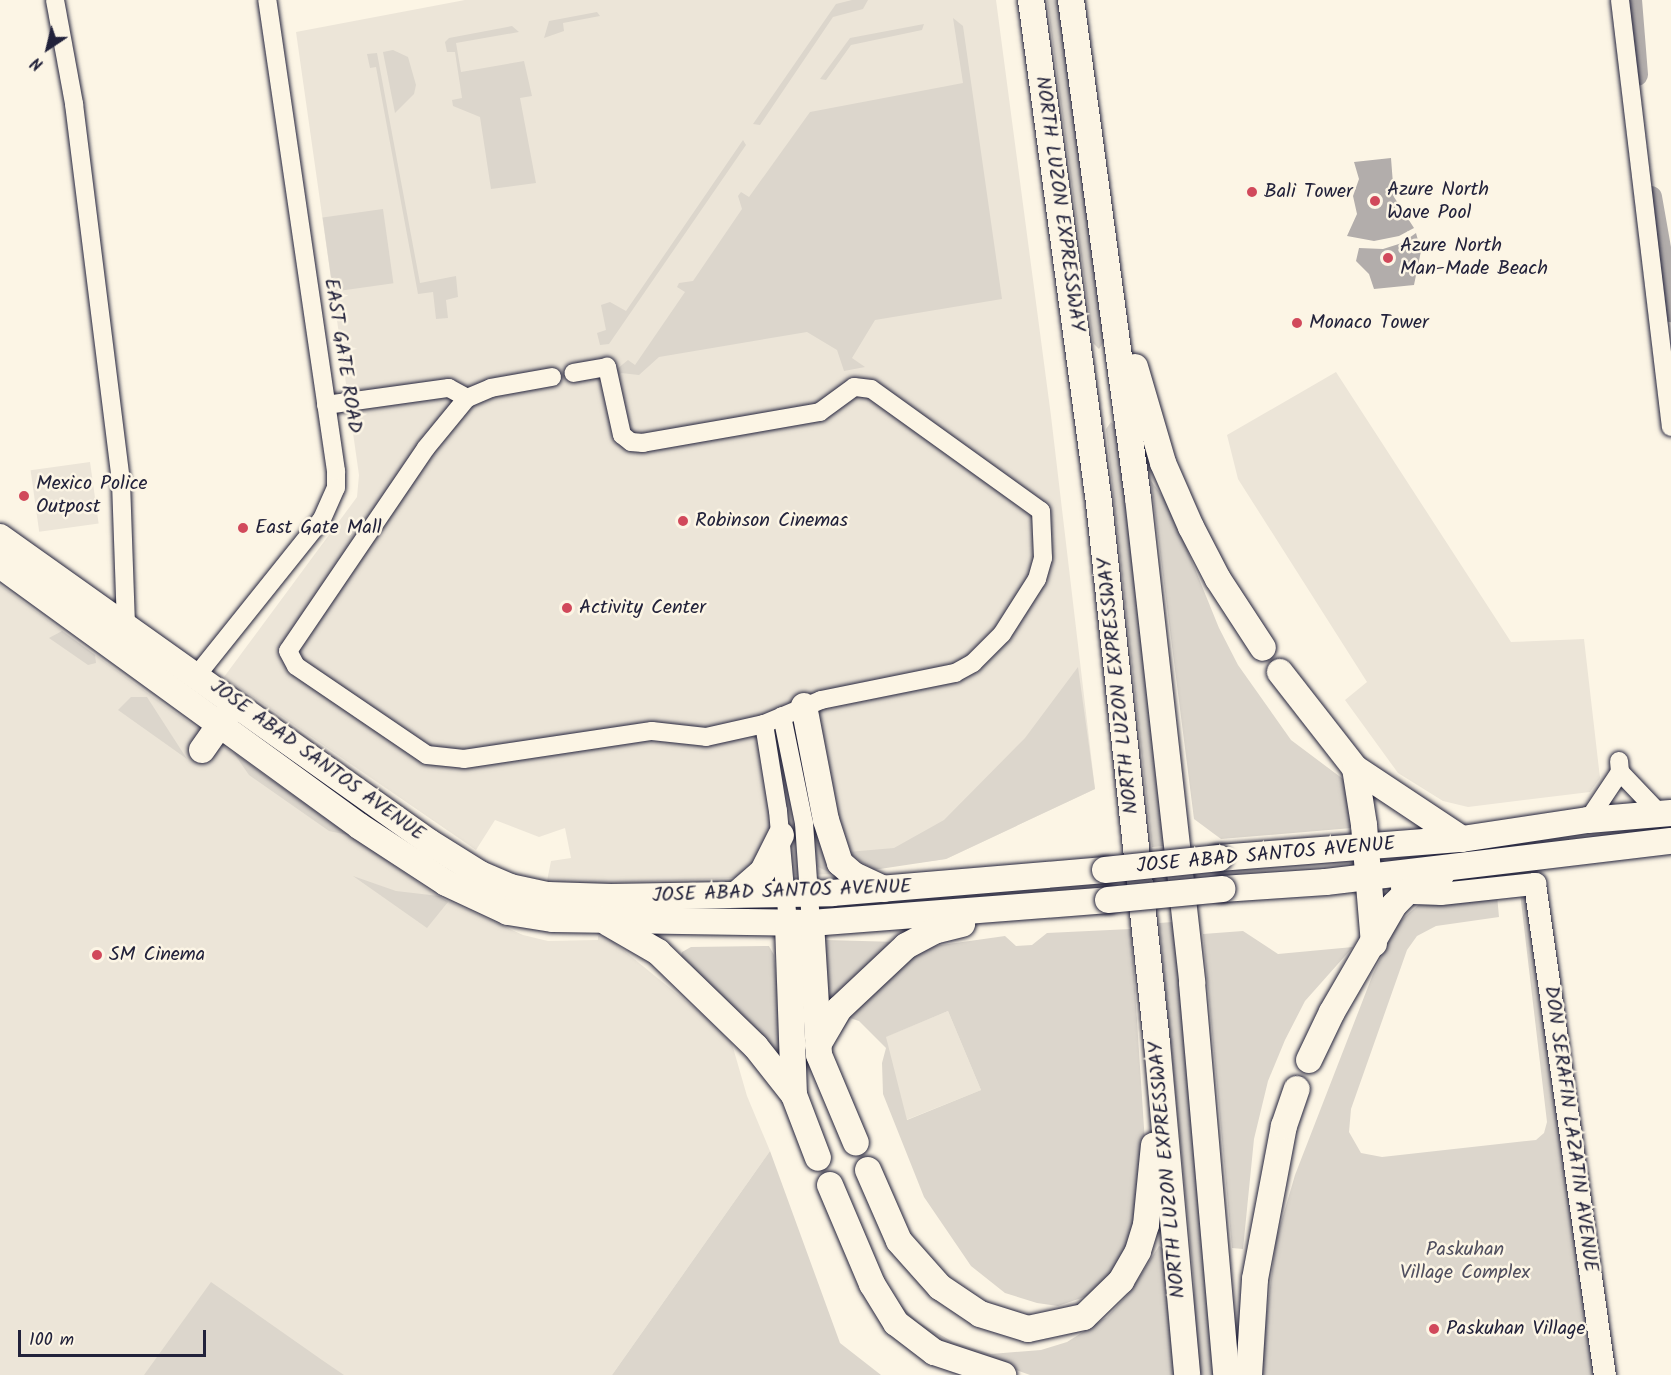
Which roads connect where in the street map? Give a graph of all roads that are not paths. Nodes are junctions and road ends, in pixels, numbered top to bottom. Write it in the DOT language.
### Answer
graph roads {
  1 [pos="55,0"];
  2 [pos="267,0"];
  3 [pos="1031,0"];
  4 [pos="1071,0"];
  5 [pos="1620,0"];
  6 [pos="1106,247"];
  7 [pos="574,373"];
  8 [pos="552,377"];
  9 [pos="467,398"];
  10 [pos="326,405"];
  11 [pos="1671,427"];
  12 [pos="0,537"];
  13 [pos="0,565"];
  14 [pos="52,575"];
  15 [pos="126,624"];
  16 [pos="1263,648"];
  17 [pos="1280,672"];
  18 [pos="197,675"];
  19 [pos="793,711"];
  20 [pos="224,719"];
  21 [pos="764,724"];
  22 [pos="202,750"];
  23 [pos="1355,768"];
  24 [pos="389,814"];
  25 [pos="1665,814"];
  26 [pos="1588,820"];
  27 [pos="781,835"];
  28 [pos="1462,839"];
  29 [pos="1671,841"];
  30 [pos="1364,847"];
  31 [pos="1457,866"];
  32 [pos="1374,876"];
  33 [pos="888,891"];
  34 [pos="738,893"];
  35 [pos="798,893"];
  36 [pos="1414,893"];
  37 [pos="1031,907"];
  38 [pos="602,920"];
  39 [pos="800,924"];
  40 [pos="1374,944"];
  41 [pos="1157,1043"];
  42 [pos="818,1045"];
  43 [pos="1309,1060"];
  44 [pos="1297,1089"];
  45 [pos="794,1095"];
  46 [pos="856,1143"];
  47 [pos="818,1158"];
  48 [pos="868,1170"];
  49 [pos="830,1185"];
  50 [pos="1003,1375"];
  51 [pos="1187,1375"];
  52 [pos="1226,1375"];
  53 [pos="1249,1375"];
  54 [pos="1605,1375"];
  1 -- 15 [label="street"];
  2 -- 10 [label="street, EAST GATE ROAD"];
  3 -- 41 [label="highway, NORTH LUZON EXPRESSWAY"];
  4 -- 6 [label="highway, NORTH LUZON EXPRESSWAY"];
  5 -- 11 [label="street"];
  6 -- 16 [label="highway"];
  6 -- 52 [label="highway, NORTH LUZON EXPRESSWAY"];
  7 -- 19 [label="street"];
  8 -- 9 [label="street"];
  9 -- 10 [label="street"];
  9 -- 21 [label="street"];
  10 -- 18 [label="street, EAST GATE ROAD"];
  12 -- 14 [label="highway, JOSE ABAD SANTOS AVENUE"];
  13 -- 20 [label="highway, JOSE ABAD SANTOS AVENUE"];
  14 -- 15 [label="highway, JOSE ABAD SANTOS AVENUE"];
  14 -- 20 [label="highway"];
  15 -- 18 [label="highway, JOSE ABAD SANTOS AVENUE"];
  17 -- 23 [label="highway"];
  18 -- 24 [label="highway, JOSE ABAD SANTOS AVENUE"];
  19 -- 21 [label="street"];
  19 -- 33 [label="highway"];
  19 -- 35 [label="street"];
  20 -- 22 [label="highway"];
  20 -- 24 [label="highway"];
  20 -- 38 [label="highway, JOSE ABAD SANTOS AVENUE"];
  21 -- 27 [label="street"];
  23 -- 28 [label="highway"];
  23 -- 30 [label="highway"];
  24 -- 34 [label="highway, JOSE ABAD SANTOS AVENUE"];
  25 -- 26 [label="highway, JOSE ABAD SANTOS AVENUE"];
  25 -- 26 [label="street"];
  26 -- 28 [label="highway, JOSE ABAD SANTOS AVENUE"];
  27 -- 34 [label="highway"];
  27 -- 35 [label="street"];
  28 -- 30 [label="highway, JOSE ABAD SANTOS AVENUE"];
  29 -- 31 [label="highway, JOSE ABAD SANTOS AVENUE"];
  30 -- 32 [label="highway"];
  30 -- 33 [label="highway, JOSE ABAD SANTOS AVENUE, bridge"];
  31 -- 32 [label="highway, JOSE ABAD SANTOS AVENUE"];
  31 -- 36 [label="highway"];
  32 -- 36 [label="main road"];
  32 -- 37 [label="highway, JOSE ABAD SANTOS AVENUE, bridge"];
  32 -- 40 [label="highway"];
  33 -- 35 [label="highway, JOSE ABAD SANTOS AVENUE"];
  34 -- 35 [label="highway, JOSE ABAD SANTOS AVENUE"];
  35 -- 39 [label="street"];
  35 -- 39 [label="street"];
  36 -- 40 [label="highway"];
  36 -- 54 [label="main road, DON SERAFIN LAZATIN AVENUE"];
  37 -- 39 [label="highway, JOSE ABAD SANTOS AVENUE"];
  37 -- 42 [label="highway"];
  38 -- 39 [label="highway, JOSE ABAD SANTOS AVENUE"];
  38 -- 45 [label="highway"];
  39 -- 42 [label="highway"];
  39 -- 45 [label="highway"];
  40 -- 43 [label="highway"];
  41 -- 48 [label="highway"];
  41 -- 51 [label="highway, NORTH LUZON EXPRESSWAY"];
  42 -- 46 [label="highway"];
  44 -- 53 [label="highway"];
  45 -- 47 [label="highway"];
  49 -- 50 [label="highway"];
}
